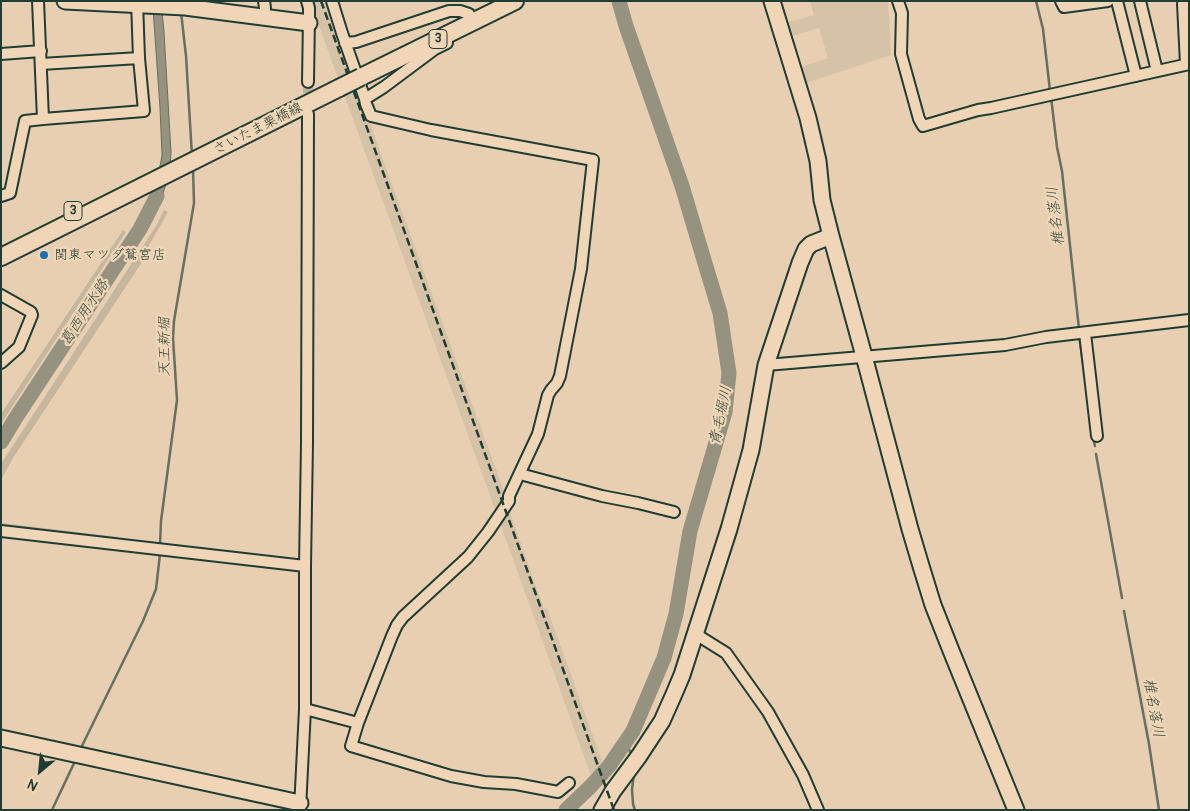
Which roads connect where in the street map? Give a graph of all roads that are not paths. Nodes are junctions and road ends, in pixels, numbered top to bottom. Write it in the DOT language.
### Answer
graph roads {
  1 [pos="38,1"];
  2 [pos="65,1"];
  3 [pos="264,1"];
  4 [pos="307,1"];
  5 [pos="332,1"];
  6 [pos="494,1"];
  7 [pos="515,1"];
  8 [pos="772,1"];
  9 [pos="898,1"];
  10 [pos="1061,1"];
  11 [pos="1108,1"];
  12 [pos="1117,1"];
  13 [pos="1140,1"];
  14 [pos="84,2"];
  15 [pos="1189,3"];
  16 [pos="158,5"];
  17 [pos="217,6"];
  18 [pos="477,15"];
  19 [pos="264,17"];
  20 [pos="309,23"];
  21 [pos="345,43"];
  22 [pos="41,52"];
  23 [pos="1,54"];
  24 [pos="139,58"];
  25 [pos="41,64"];
  26 [pos="1187,64"];
  27 [pos="1156,71"];
  28 [pos="1136,76"];
  29 [pos="308,82"];
  30 [pos="366,99"];
  31 [pos="308,114"];
  32 [pos="43,119"];
  33 [pos="144,180"];
  34 [pos="1,196"];
  35 [pos="830,236"];
  36 [pos="1,247"];
  37 [pos="1,257"];
  38 [pos="1,295"];
  39 [pos="1189,320"];
  40 [pos="1085,333"];
  41 [pos="864,356"];
  42 [pos="1,363"];
  43 [pos="766,365"];
  44 [pos="1098,436"];
  45 [pos="520,474"];
  46 [pos="674,512"];
  47 [pos="1,531"];
  48 [pos="305,566"];
  49 [pos="694,633"];
  50 [pos="305,709"];
  51 [pos="358,722"];
  52 [pos="1,738"];
  53 [pos="569,783"];
  54 [pos="300,806"];
  55 [pos="602,810"];
  56 [pos="818,810"];
  57 [pos="1016,810"];
  1 -- 22 [label="street"];
  2 -- 14 [label="street"];
  3 -- 19 [label="street"];
  4 -- 20 [label="street"];
  5 -- 21 [label="street"];
  6 -- 18 [label="main road, さいたま栗橋線 / 3"];
  7 -- 18 [label="main road, さいたま栗橋線 / 3"];
  8 -- 35 [label="street"];
  9 -- 28 [label="street"];
  10 -- 11 [label="street"];
  12 -- 28 [label="street"];
  13 -- 27 [label="street"];
  14 -- 16 [label="street"];
  15 -- 26 [label="street"];
  16 -- 17 [label="street"];
  16 -- 24 [label="street"];
  17 -- 19 [label="street"];
  18 -- 21 [label="street"];
  18 -- 30 [label="street"];
  18 -- 33 [label="main road, さいたま栗橋線 / 3"];
  19 -- 20 [label="street"];
  20 -- 29 [label="street"];
  21 -- 30 [label="street"];
  22 -- 23 [label="street"];
  22 -- 25 [label="street"];
  24 -- 25 [label="street"];
  24 -- 32 [label="street"];
  25 -- 32 [label="street"];
  26 -- 27 [label="street"];
  27 -- 28 [label="street"];
  30 -- 45 [label="street"];
  31 -- 48 [label="street"];
  32 -- 34 [label="street"];
  33 -- 36 [label="main road, さいたま栗橋線 / 3"];
  33 -- 37 [label="main road, さいたま栗橋線 / 3"];
  35 -- 41 [label="street"];
  35 -- 43 [label="street"];
  38 -- 42 [label="street"];
  39 -- 40 [label="street"];
  40 -- 41 [label="street"];
  40 -- 44 [label="street"];
  41 -- 43 [label="street"];
  41 -- 57 [label="street"];
  43 -- 49 [label="street"];
  45 -- 46 [label="street"];
  45 -- 51 [label="street"];
  47 -- 48 [label="street"];
  48 -- 50 [label="street"];
  49 -- 55 [label="street"];
  49 -- 56 [label="street"];
  50 -- 51 [label="street"];
  50 -- 54 [label="street"];
  51 -- 53 [label="street"];
  52 -- 54 [label="street"];
}
